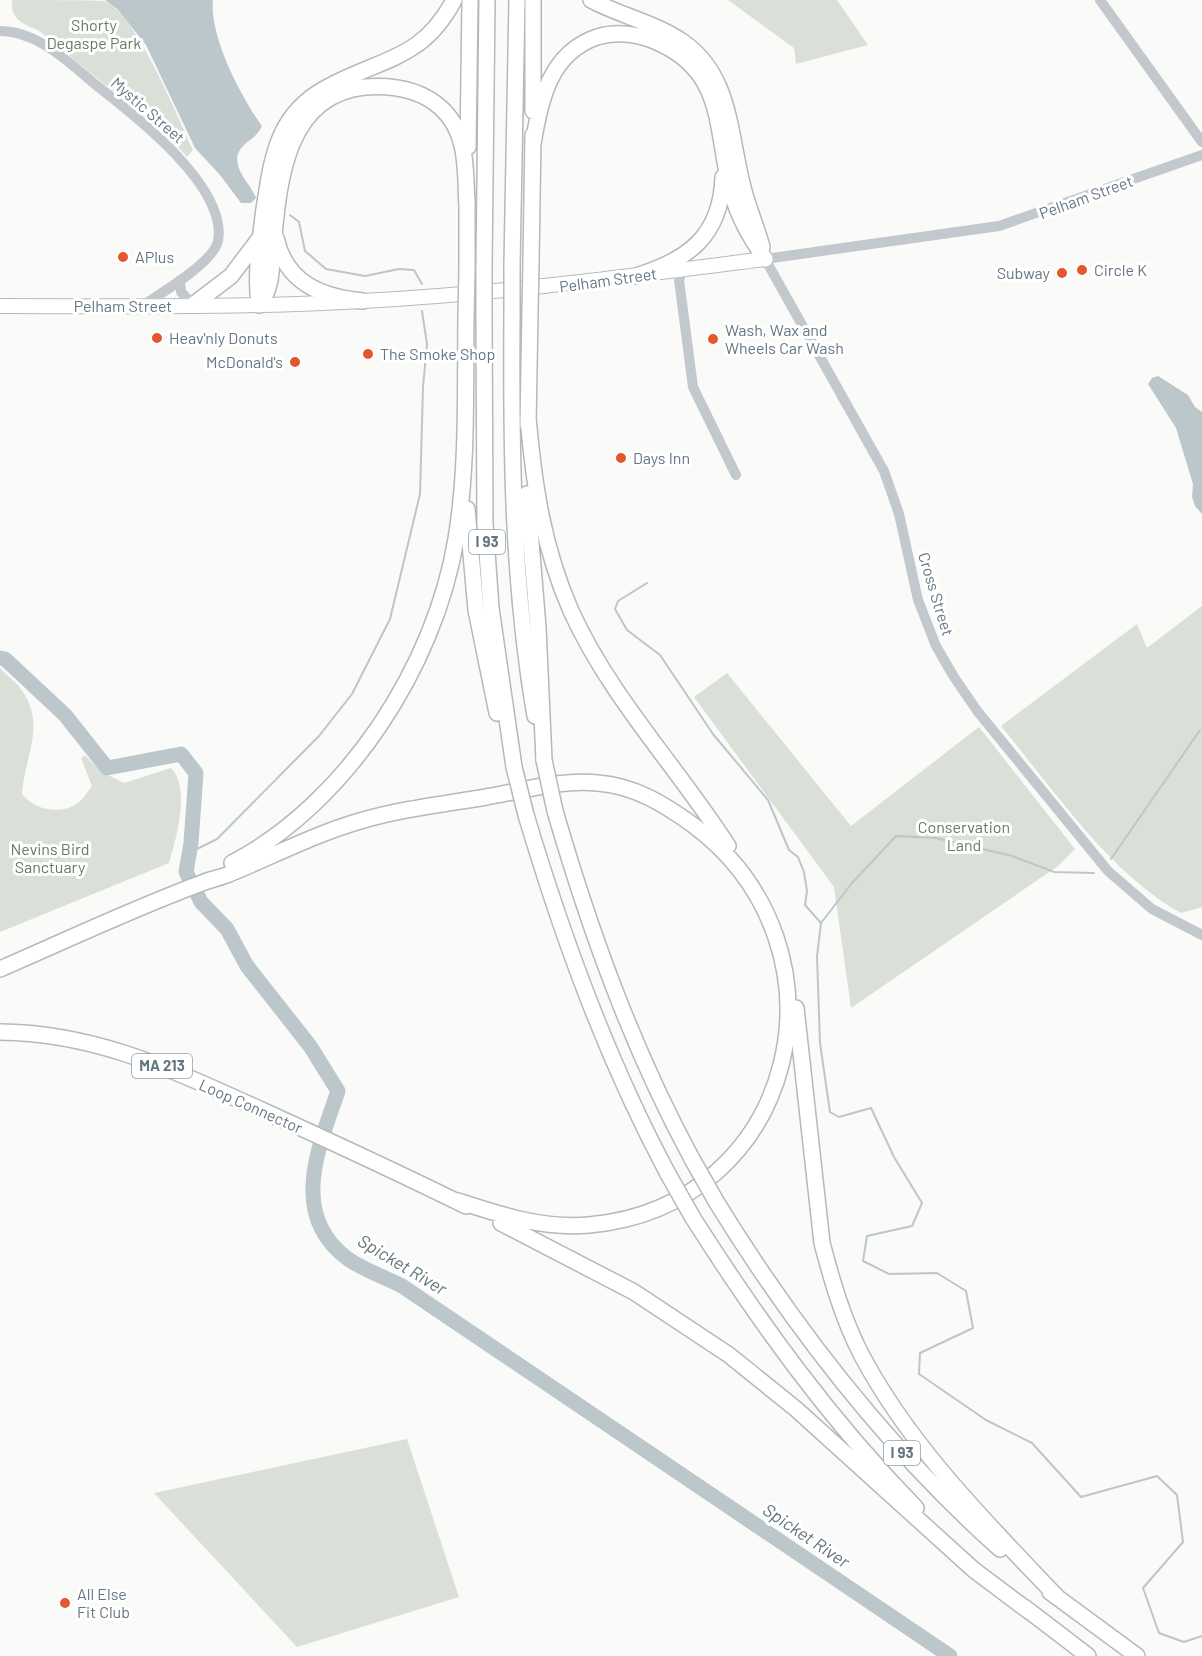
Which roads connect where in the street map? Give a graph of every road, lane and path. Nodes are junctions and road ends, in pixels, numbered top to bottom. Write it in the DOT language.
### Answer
graph roads {
  1 [pos="454,0"];
  2 [pos="470,0"];
  3 [pos="487,0"];
  4 [pos="517,0"];
  5 [pos="533,0"];
  6 [pos="591,0"];
  7 [pos="1100,0"];
  8 [pos="0,31"];
  9 [pos="1202,142"];
  10 [pos="533,144"];
  11 [pos="1202,155"];
  12 [pos="723,156"];
  13 [pos="467,207"];
  14 [pos="267,234"];
  15 [pos="765,259"];
  16 [pos="683,270"];
  17 [pos="636,276"];
  18 [pos="180,280"];
  19 [pos="363,301"];
  20 [pos="193,305"];
  21 [pos="259,305"];
  22 [pos="0,306"];
  23 [pos="142,306"];
  24 [pos="528,417"];
  25 [pos="464,464"];
  26 [pos="736,475"];
  27 [pos="544,760"];
  28 [pos="514,766"];
  29 [pos="748,880"];
  30 [pos="202,883"];
  31 [pos="1202,935"];
  32 [pos="785,963"];
  33 [pos="0,969"];
  34 [pos="0,1032"];
  35 [pos="458,1202"];
  36 [pos="1058,1599"];
  37 [pos="1030,1612"];
  38 [pos="1088,1656"];
  39 [pos="1137,1656"];
  1 -- 14 [label="highway"];
  2 -- 13 [label="highway"];
  3 -- 28 [label="highway, I 93, bridge"];
  4 -- 27 [label="highway, I 93, bridge"];
  5 -- 10 [label="highway"];
  6 -- 15 [label="highway"];
  7 -- 9 [label="street"];
  8 -- 18 [label="street, Mystic Street"];
  10 -- 12 [label="highway"];
  10 -- 24 [label="highway, bridge"];
  11 -- 15 [label="street, Pelham Street"];
  12 -- 15 [label="highway"];
  12 -- 17 [label="highway"];
  13 -- 14 [label="highway"];
  13 -- 25 [label="highway, bridge"];
  14 -- 19 [label="highway"];
  14 -- 20 [label="highway"];
  14 -- 21 [label="highway"];
  15 -- 16 [label="main road, Pelham Street"];
  15 -- 31 [label="street, Cross Street"];
  16 -- 17 [label="main road, Pelham Street"];
  16 -- 26 [label="street"];
  17 -- 19 [label="main road, Pelham Street"];
  18 -- 20 [label="street"];
  18 -- 23 [label="street, Mystic Street"];
  19 -- 21 [label="main road, Pelham Street"];
  20 -- 21 [label="main road, Pelham Street"];
  20 -- 23 [label="main road, Pelham Street"];
  22 -- 23 [label="main road, Pelham Street"];
  24 -- 27 [label="highway"];
  24 -- 29 [label="highway"];
  25 -- 28 [label="highway"];
  25 -- 30 [label="highway"];
  27 -- 36 [label="highway, I 93, bridge"];
  28 -- 37 [label="highway, I 93, bridge"];
  29 -- 30 [label="highway"];
  29 -- 32 [label="highway"];
  30 -- 33 [label="highway"];
  32 -- 35 [label="highway"];
  32 -- 36 [label="highway"];
  34 -- 35 [label="highway, Loop Connector / MA 213"];
  35 -- 37 [label="highway"];
  36 -- 39 [label="highway, I 93"];
  37 -- 38 [label="highway, I 93"];
}
